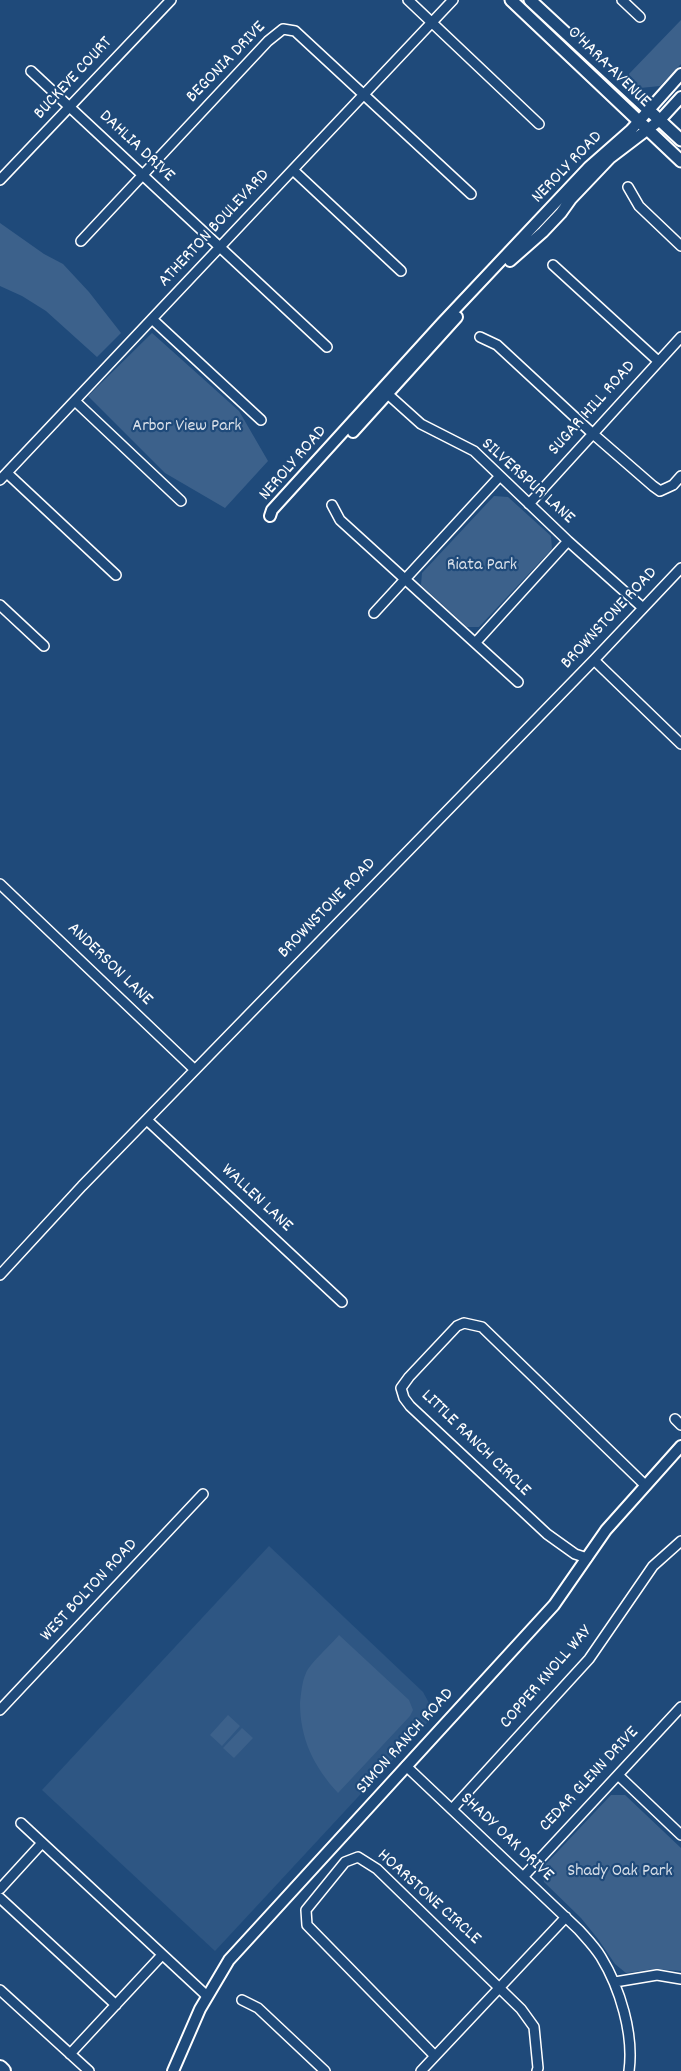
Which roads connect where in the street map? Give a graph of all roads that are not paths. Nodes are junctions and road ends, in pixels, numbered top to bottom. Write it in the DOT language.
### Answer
graph roads {
  1 [pos="171,0"];
  2 [pos="408,0"];
  3 [pos="453,0"];
  4 [pos="511,0"];
  5 [pos="530,0"];
  6 [pos="622,0"];
  7 [pos="640,17"];
  8 [pos="432,22"];
  9 [pos="31,72"];
  10 [pos="681,74"];
  11 [pos="364,95"];
  12 [pos="681,98"];
  13 [pos="70,108"];
  14 [pos="648,109"];
  15 [pos="660,120"];
  16 [pos="638,121"];
  17 [pos="539,124"];
  18 [pos="648,130"];
  19 [pos="681,140"];
  20 [pos="681,161"];
  21 [pos="293,170"];
  22 [pos="144,176"];
  23 [pos="0,180"];
  24 [pos="628,187"];
  25 [pos="472,194"];
  26 [pos="82,241"];
  27 [pos="681,246"];
  28 [pos="220,247"];
  29 [pos="553,265"];
  30 [pos="401,271"];
  31 [pos="152,318"];
  32 [pos="480,337"];
  33 [pos="681,337"];
  34 [pos="327,346"];
  35 [pos="658,362"];
  36 [pos="385,392"];
  37 [pos="75,401"];
  38 [pos="261,420"];
  39 [pos="592,433"];
  40 [pos="3,476"];
  41 [pos="500,476"];
  42 [pos="681,476"];
  43 [pos="181,501"];
  44 [pos="332,504"];
  45 [pos="529,504"];
  46 [pos="568,541"];
  47 [pos="681,568"];
  48 [pos="116,575"];
  49 [pos="405,578"];
  50 [pos="0,605"];
  51 [pos="643,608"];
  52 [pos="374,613"];
  53 [pos="476,642"];
  54 [pos="44,646"];
  55 [pos="594,660"];
  56 [pos="518,682"];
  57 [pos="681,744"];
  58 [pos="0,884"];
  59 [pos="195,1070"];
  60 [pos="147,1120"];
  61 [pos="0,1275"];
  62 [pos="342,1302"];
  63 [pos="681,1446"];
  64 [pos="645,1485"];
  65 [pos="203,1494"];
  66 [pos="681,1541"];
  67 [pos="587,1558"];
  68 [pos="681,1708"];
  69 [pos="0,1710"];
  70 [pos="406,1766"];
  71 [pos="618,1775"];
  72 [pos="452,1809"];
  73 [pos="21,1823"];
  74 [pos="681,1835"];
  75 [pos="42,1843"];
  76 [pos="524,1876"];
  77 [pos="0,1888"];
  78 [pos="0,1898"];
  79 [pos="566,1917"];
  80 [pos="162,1954"];
  81 [pos="681,1979"];
  82 [pos="615,1982"];
  83 [pos="500,1987"];
  84 [pos="0,1990"];
  85 [pos="207,1996"];
  86 [pos="242,2000"];
  87 [pos="116,2005"];
  88 [pos="70,2054"];
  89 [pos="435,2056"];
  90 [pos="0,2068"];
  91 [pos="3,2071"];
  92 [pos="89,2071"];
  93 [pos="173,2071"];
  94 [pos="325,2071"];
  95 [pos="421,2071"];
  96 [pos="537,2071"];
  97 [pos="628,2071"];
  1 -- 13 [label="street, BUCKEYE COURT"];
  2 -- 8 [label="street"];
  3 -- 8 [label="street, ATHERTON BOULEVARD"];
  4 -- 16 [label="main road, O'HARA AVENUE"];
  5 -- 14 [label="main road, O'HARA AVENUE"];
  6 -- 7 [label="street"];
  8 -- 11 [label="street, ATHERTON BOULEVARD"];
  8 -- 17 [label="street"];
  9 -- 13 [label="street, DAHLIA DRIVE"];
  10 -- 14 [label="street, NEROLY ROAD"];
  11 -- 21 [label="street, ATHERTON BOULEVARD"];
  11 -- 22 [label="street, BEGONIA DRIVE"];
  11 -- 25 [label="street"];
  12 -- 15 [label="street, NEROLY ROAD"];
  13 -- 22 [label="street, DAHLIA DRIVE"];
  13 -- 23 [label="street, BUCKEYE COURT"];
  14 -- 15 [label="main road, O'HARA AVENUE"];
  14 -- 16 [label="street, NEROLY ROAD"];
  15 -- 18 [label="street, NEROLY ROAD"];
  15 -- 19 [label="main road, O'HARA AVENUE"];
  16 -- 18 [label="main road, O'HARA AVENUE"];
  16 -- 36 [label="street, NEROLY ROAD"];
  18 -- 20 [label="main road, O'HARA AVENUE"];
  18 -- 36 [label="street, NEROLY ROAD"];
  21 -- 28 [label="street, ATHERTON BOULEVARD"];
  21 -- 30 [label="street"];
  22 -- 26 [label="street"];
  22 -- 28 [label="street, DAHLIA DRIVE"];
  24 -- 27 [label="street"];
  28 -- 31 [label="street, ATHERTON BOULEVARD"];
  28 -- 34 [label="street, DAHLIA DRIVE"];
  29 -- 35 [label="street"];
  31 -- 37 [label="street, ATHERTON BOULEVARD"];
  31 -- 38 [label="street"];
  32 -- 39 [label="street"];
  33 -- 35 [label="street, SUGAR HILL ROAD"];
  35 -- 39 [label="street, SUGAR HILL ROAD"];
  36 -- 36 [label="street, NEROLY ROAD"];
  36 -- 41 [label="street, SILVERSPUR LANE"];
  37 -- 40 [label="street, ATHERTON BOULEVARD"];
  37 -- 43 [label="street"];
  39 -- 42 [label="street"];
  39 -- 45 [label="street, SUGAR HILL ROAD"];
  40 -- 48 [label="street"];
  41 -- 45 [label="street, SILVERSPUR LANE"];
  41 -- 49 [label="street"];
  44 -- 49 [label="street"];
  45 -- 46 [label="street, SILVERSPUR LANE"];
  46 -- 51 [label="street, SILVERSPUR LANE"];
  46 -- 53 [label="street"];
  47 -- 51 [label="street, BROWNSTONE ROAD"];
  49 -- 52 [label="street"];
  49 -- 53 [label="street"];
  50 -- 54 [label="street"];
  51 -- 55 [label="street, BROWNSTONE ROAD"];
  53 -- 56 [label="street"];
  55 -- 57 [label="street"];
  55 -- 59 [label="street, BROWNSTONE ROAD"];
  58 -- 59 [label="street, ANDERSON LANE"];
  59 -- 60 [label="street, BROWNSTONE ROAD"];
  60 -- 61 [label="street, BROWNSTONE ROAD"];
  60 -- 62 [label="street, WALLEN LANE"];
  63 -- 64 [label="street, SIMON RANCH ROAD"];
  64 -- 67 [label="street, SIMON RANCH ROAD"];
  64 -- 67 [label="street, LITTLE RANCH CIRCLE"];
  65 -- 69 [label="street, WEST BOLTON ROAD"];
  66 -- 72 [label="street, COPPER KNOLL WAY"];
  67 -- 70 [label="street, SIMON RANCH ROAD"];
  68 -- 71 [label="street, CEDAR GLENN DRIVE"];
  70 -- 72 [label="street, SHADY OAK DRIVE"];
  70 -- 85 [label="street, SIMON RANCH ROAD"];
  71 -- 74 [label="street"];
  71 -- 76 [label="street, CEDAR GLENN DRIVE"];
  72 -- 76 [label="street, SHADY OAK DRIVE"];
  73 -- 75 [label="street"];
  75 -- 77 [label="street"];
  75 -- 80 [label="street"];
  76 -- 79 [label="street, SHADY OAK DRIVE"];
  78 -- 87 [label="street"];
  79 -- 82 [label="street, SHADY OAK DRIVE"];
  79 -- 83 [label="street"];
  80 -- 85 [label="street"];
  80 -- 87 [label="street"];
  81 -- 82 [label="street"];
  82 -- 97 [label="street, SHADY OAK DRIVE"];
  83 -- 89 [label="street"];
  83 -- 89 [label="street, HOARSTONE CIRCLE"];
  83 -- 96 [label="street"];
  84 -- 88 [label="street"];
  85 -- 93 [label="street, SIMON RANCH ROAD"];
  86 -- 94 [label="street"];
  87 -- 88 [label="street"];
  88 -- 92 [label="street"];
  89 -- 95 [label="street"];
  90 -- 91 [label="main road"];
}
